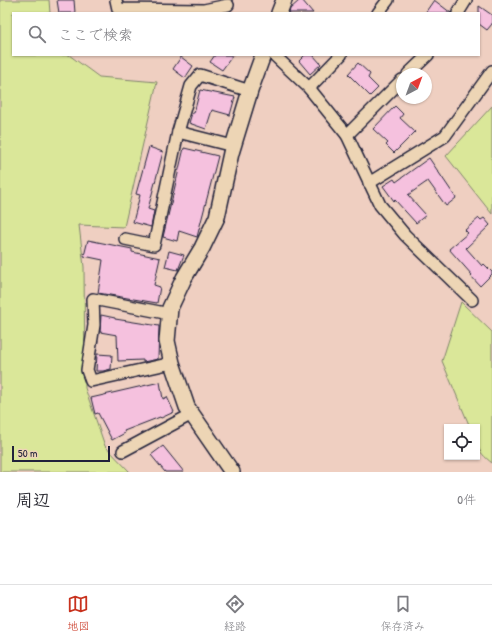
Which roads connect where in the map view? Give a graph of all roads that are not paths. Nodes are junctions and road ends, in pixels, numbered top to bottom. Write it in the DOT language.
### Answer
graph roads {
  1 [pos="116,0"];
  2 [pos="284,0"];
  3 [pos="388,0"];
  4 [pos="466,0"];
  5 [pos="229,6"];
  6 [pos="279,12"];
  7 [pos="379,12"];
  8 [pos="459,12"];
  9 [pos="263,56"];
  10 [pos="275,56"];
  11 [pos="340,56"];
  12 [pos="427,56"];
  13 [pos="414,68"];
  14 [pos="492,71"];
  15 [pos="396,86"];
  16 [pos="309,88"];
  17 [pos="250,91"];
  18 [pos="178,132"];
  19 [pos="347,135"];
  20 [pos="233,146"];
  21 [pos="369,183"];
  22 [pos="125,239"];
  23 [pos="472,300"];
  24 [pos="170,314"];
  25 [pos="172,363"];
  26 [pos="192,414"];
  27 [pos="123,451"];
  28 [pos="232,472"];
  1 -- 5 [label="street"];
  2 -- 6 [label="street"];
  3 -- 7 [label="street"];
  4 -- 8 [label="street"];
  9 -- 17 [label="street"];
  10 -- 16 [label="street"];
  11 -- 16 [label="street"];
  12 -- 13 [label="street"];
  14 -- 21 [label="street"];
  15 -- 19 [label="street"];
  16 -- 19 [label="street"];
  17 -- 18 [label="street"];
  17 -- 20 [label="street"];
  18 -- 20 [label="street"];
  18 -- 22 [label="street"];
  19 -- 21 [label="street"];
  20 -- 24 [label="street"];
  21 -- 23 [label="street"];
  24 -- 25 [label="street"];
  24 -- 25 [label="street"];
  25 -- 26 [label="street"];
  26 -- 27 [label="street"];
  26 -- 28 [label="street"];
}
